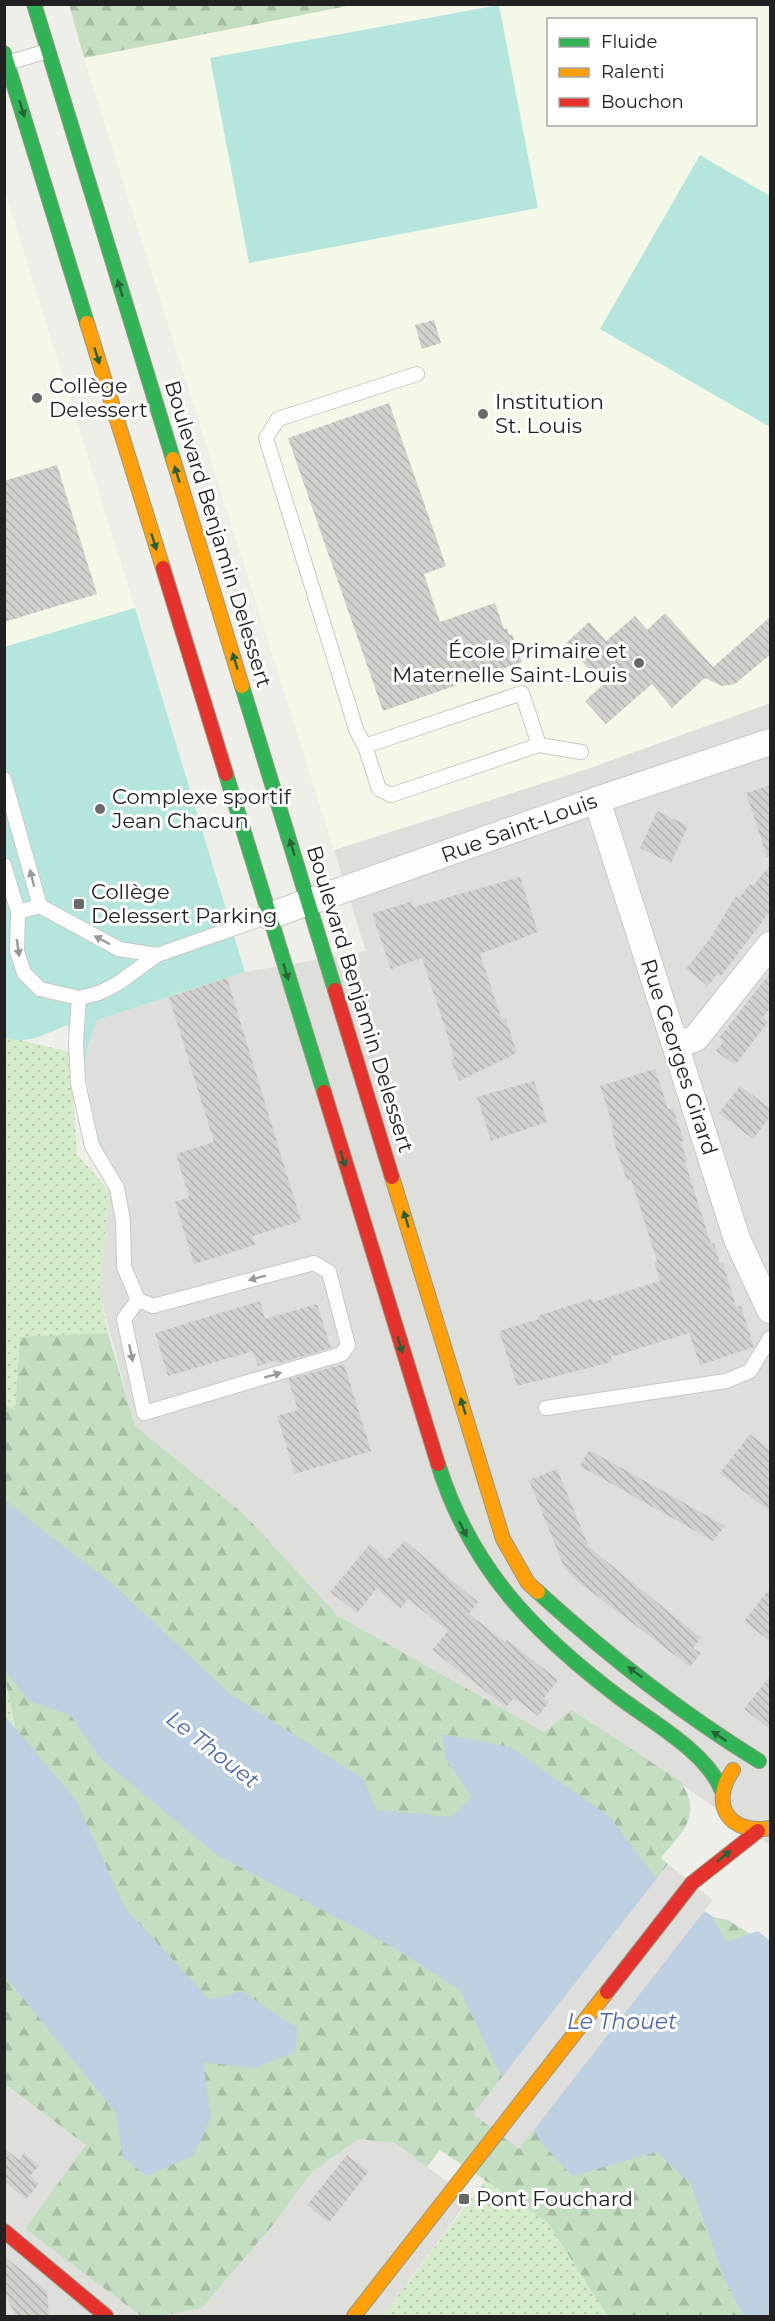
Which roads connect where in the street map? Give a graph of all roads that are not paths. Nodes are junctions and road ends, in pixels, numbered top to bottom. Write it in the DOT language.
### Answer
graph roads {
  1 [pos="33,4"];
  2 [pos="48,51"];
  3 [pos="5,60"];
  4 [pos="417,374"];
  5 [pos="771,742"];
  6 [pos="539,745"];
  7 [pos="365,746"];
  8 [pos="581,752"];
  9 [pos="4,779"];
  10 [pos="597,800"];
  11 [pos="4,865"];
  12 [pos="309,903"];
  13 [pos="40,906"];
  14 [pos="18,912"];
  15 [pos="269,916"];
  16 [pos="771,945"];
  17 [pos="157,955"];
  18 [pos="79,998"];
  19 [pos="676,1046"];
  20 [pos="768,1299"];
  21 [pos="138,1300"];
  22 [pos="771,1338"];
  23 [pos="546,1408"];
  24 [pos="766,1761"];
  25 [pos="721,1796"];
  26 [pos="716,1825"];
  27 [pos="767,1829"];
  28 [pos="704,1853"];
  29 [pos="692,1883"];
  30 [pos="4,2230"];
  31 [pos="106,2316"];
  32 [pos="354,2316"];
  1 -- 2 [label="main road, Boulevard Benjamin Delessert"];
  2 -- 3 [label="lane"];
  12 -- 2 [label="main road, Boulevard Benjamin Delessert, one-way"];
  3 -- 15 [label="main road, one-way"];
  4 -- 7 [label="lane"];
  5 -- 10 [label="street, Rue Saint-Louis"];
  6 -- 7 [label="lane"];
  6 -- 7 [label="lane"];
  6 -- 8 [label="lane"];
  13 -- 9 [label="lane, one-way"];
  10 -- 12 [label="street, Rue Saint-Louis"];
  10 -- 19 [label="street, Rue Georges Girard"];
  11 -- 14 [label="lane"];
  12 -- 15 [label="street, Rue Saint-Louis"];
  24 -- 12 [label="main road, Boulevard Benjamin Delessert, one-way"];
  13 -- 14 [label="lane"];
  17 -- 13 [label="lane, one-way"];
  14 -- 18 [label="lane, one-way"];
  15 -- 17 [label="lane"];
  15 -- 25 [label="main road, one-way"];
  16 -- 19 [label="street"];
  17 -- 18 [label="lane"];
  18 -- 21 [label="lane"];
  19 -- 20 [label="street, Rue Georges Girard"];
  21 -- 21 [label="lane, one-way"];
  22 -- 23 [label="lane"];
  24 -- 25 [label="main road"];
  25 -- 26 [label="main road"];
  25 -- 27 [label="main road"];
  29 -- 27 [label="main road, one-way"];
  28 -- 29 [label="main road"];
  29 -- 32 [label="main road"];
  30 -- 31 [label="main road"];
}
